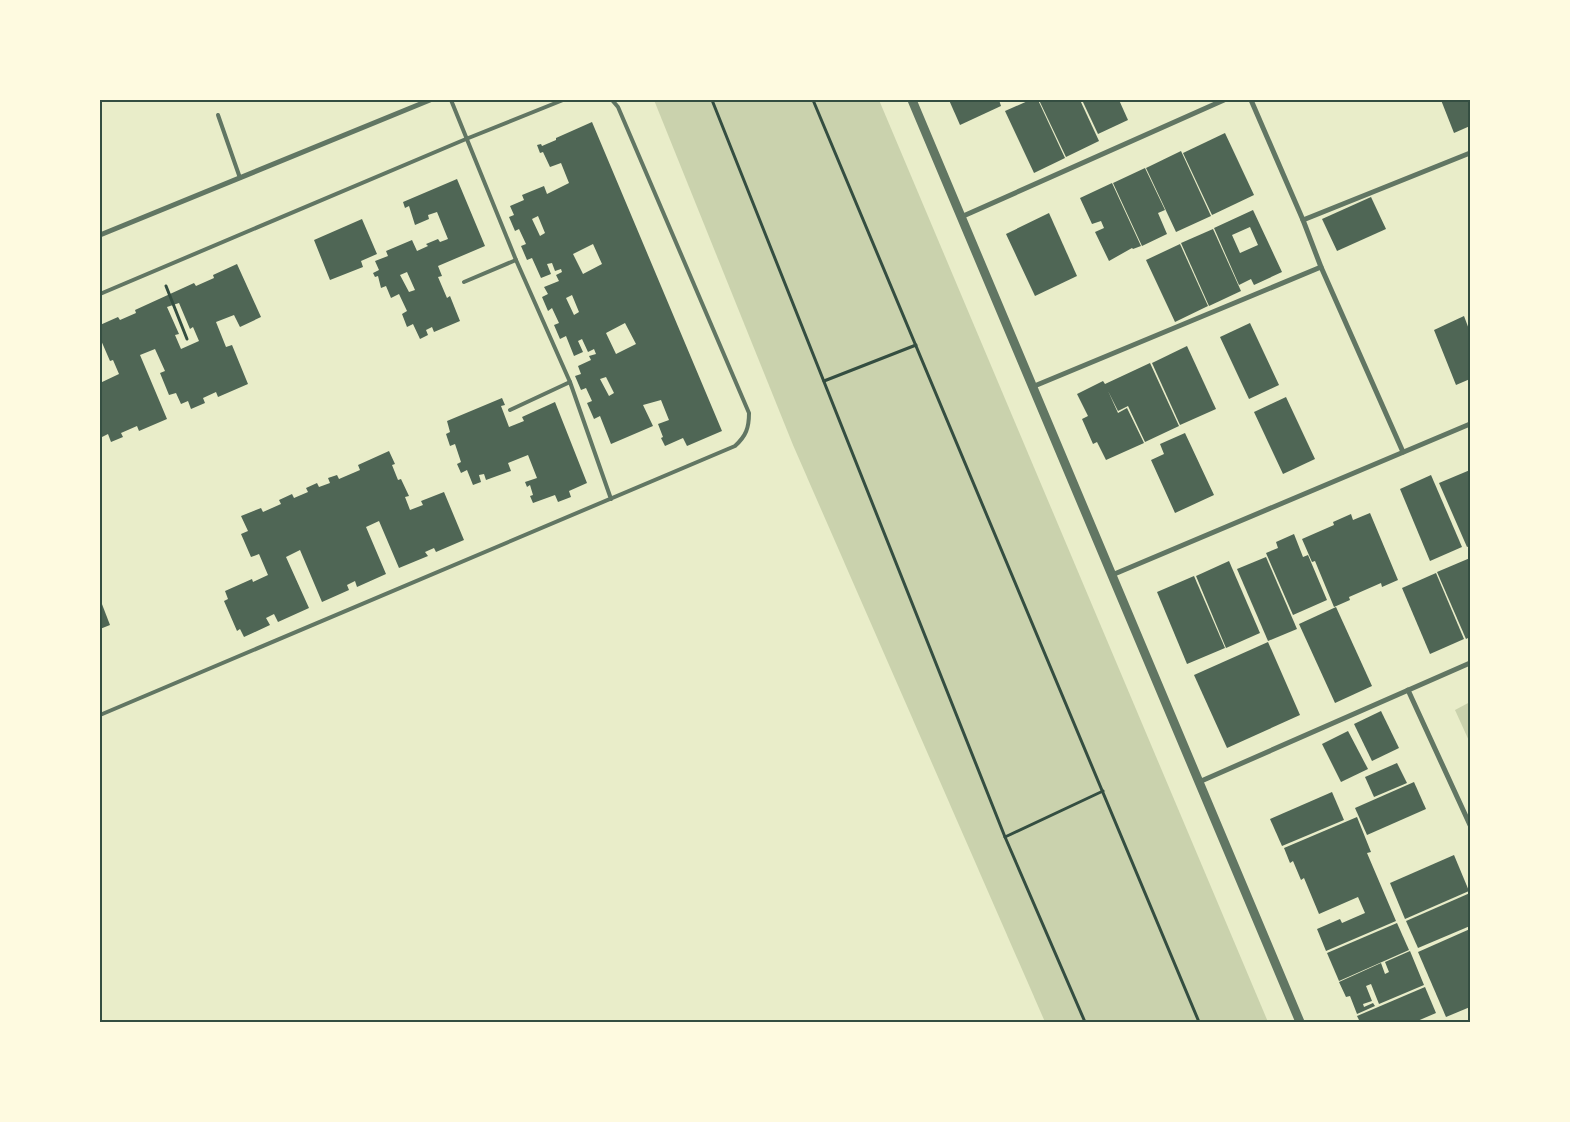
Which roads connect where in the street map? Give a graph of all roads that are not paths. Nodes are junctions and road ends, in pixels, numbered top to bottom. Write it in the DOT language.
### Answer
graph roads {
  1 [pos="430,100"];
  2 [pos="451,100"];
  3 [pos="563,100"];
  4 [pos="612,100"];
  5 [pos="912,100"];
  6 [pos="1224,100"];
  7 [pos="1251,100"];
  8 [pos="218,114"];
  9 [pos="466,139"];
  10 [pos="1470,153"];
  11 [pos="240,178"];
  12 [pos="961,217"];
  13 [pos="1303,220"];
  14 [pos="100,235"];
  15 [pos="516,260"];
  16 [pos="1321,267"];
  17 [pos="464,282"];
  18 [pos="100,294"];
  19 [pos="570,382"];
  20 [pos="1032,387"];
  21 [pos="510,410"];
  22 [pos="1470,424"];
  23 [pos="1403,452"];
  24 [pos="611,499"];
  25 [pos="1112,575"];
  26 [pos="1470,663"];
  27 [pos="1408,690"];
  28 [pos="100,715"];
  29 [pos="1199,782"];
  30 [pos="1470,825"];
  31 [pos="1300,1022"];
  1 -- 11 [label="street"];
  2 -- 9 [label="lane"];
  3 -- 9 [label="lane"];
  4 -- 24 [label="lane"];
  5 -- 12 [label="street"];
  6 -- 12 [label="street"];
  7 -- 13 [label="street"];
  8 -- 11 [label="lane"];
  9 -- 15 [label="lane"];
  9 -- 18 [label="lane"];
  10 -- 13 [label="street"];
  11 -- 14 [label="street"];
  12 -- 20 [label="street"];
  13 -- 16 [label="street"];
  15 -- 17 [label="lane"];
  15 -- 19 [label="lane"];
  16 -- 20 [label="street"];
  16 -- 23 [label="street"];
  19 -- 21 [label="lane"];
  19 -- 24 [label="lane"];
  20 -- 25 [label="street"];
  22 -- 23 [label="street"];
  23 -- 25 [label="street"];
  24 -- 28 [label="lane"];
  25 -- 29 [label="street"];
  26 -- 27 [label="street"];
  27 -- 29 [label="street"];
  27 -- 30 [label="street"];
  29 -- 31 [label="street"];
}
